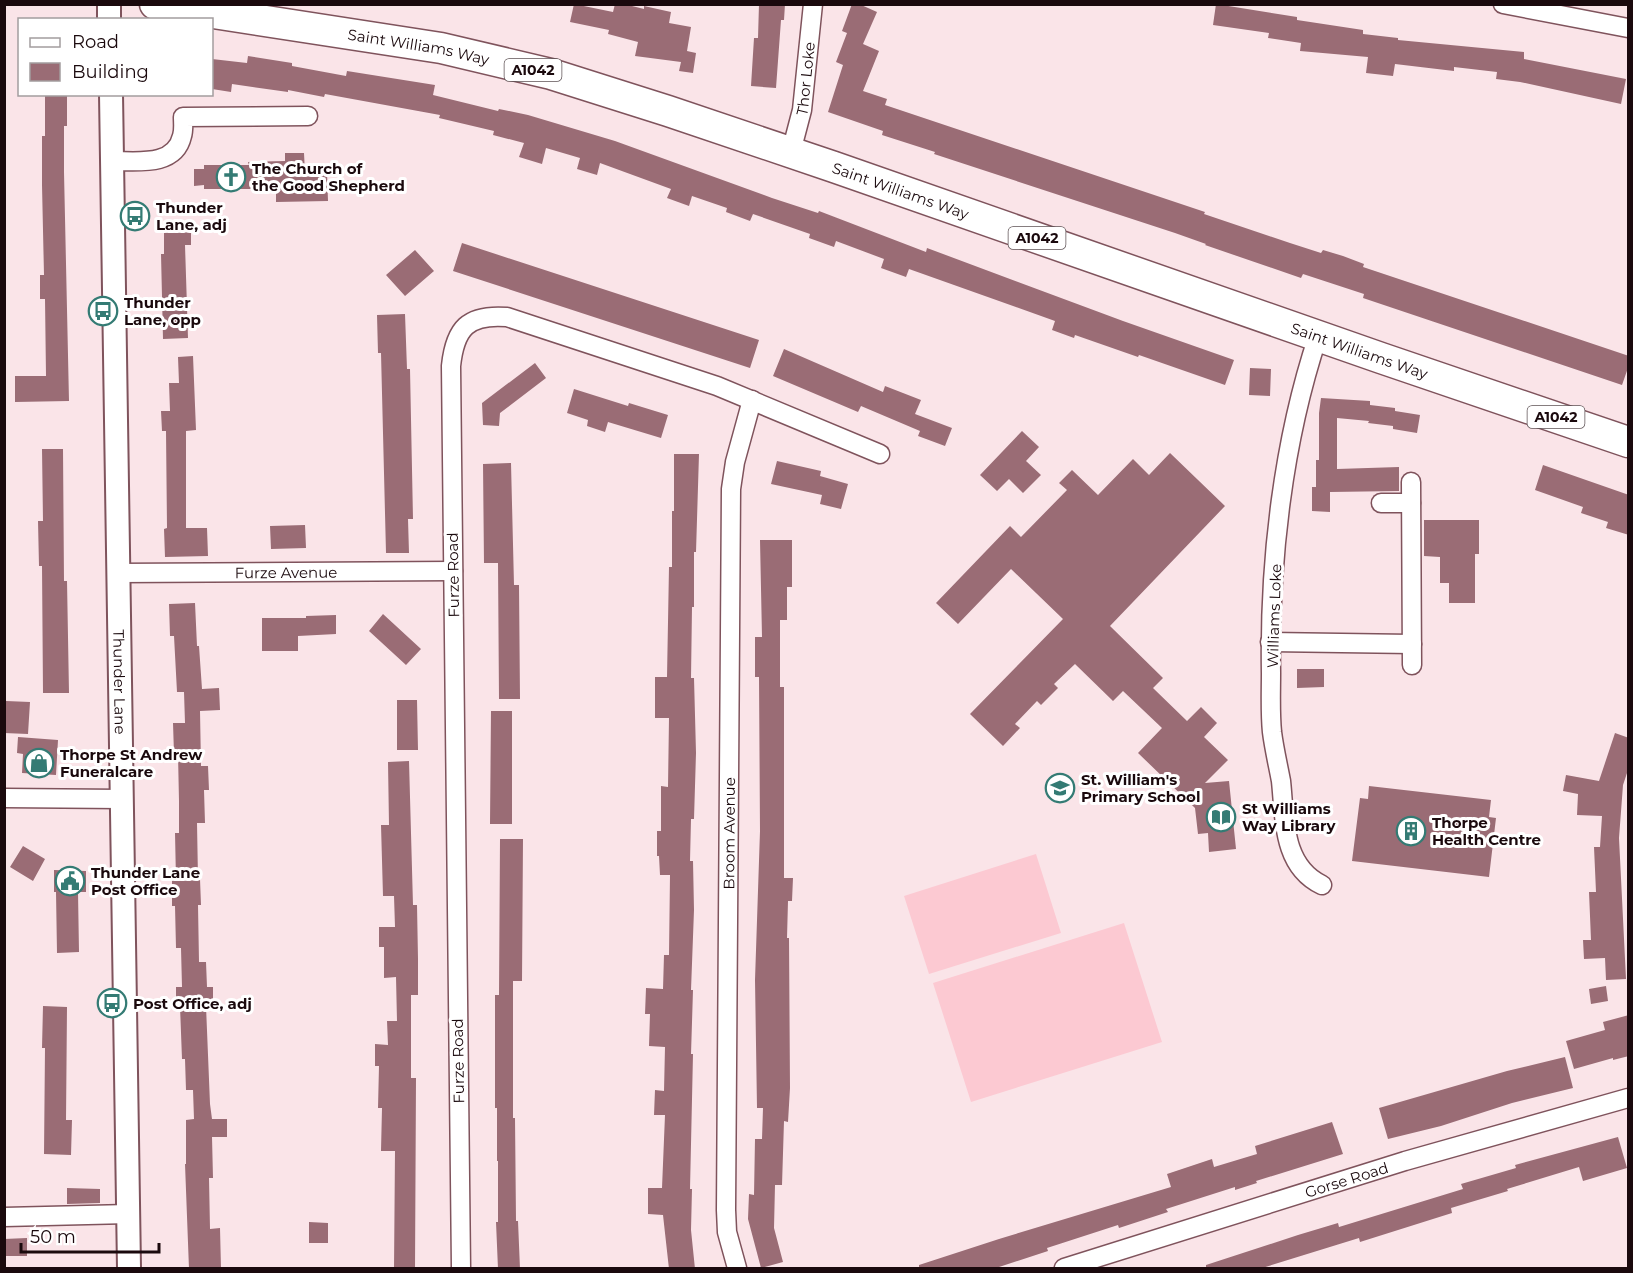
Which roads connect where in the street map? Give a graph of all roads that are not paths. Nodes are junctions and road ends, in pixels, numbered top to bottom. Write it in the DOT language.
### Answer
graph roads {
  1 [pos="155,4"];
  2 [pos="813,4"];
  3 [pos="1503,4"];
  4 [pos="1629,28"];
  5 [pos="111,96"];
  6 [pos="308,116"];
  7 [pos="790,152"];
  8 [pos="113,161"];
  9 [pos="1318,336"];
  10 [pos="752,400"];
  11 [pos="1629,442"];
  12 [pos="880,454"];
  13 [pos="1411,482"];
  14 [pos="1381,503"];
  15 [pos="1411,503"];
  16 [pos="453,571"];
  17 [pos="118,573"];
  18 [pos="1270,642"];
  19 [pos="1412,644"];
  20 [pos="1412,665"];
  21 [pos="4,798"];
  22 [pos="122,799"];
  23 [pos="1322,885"];
  24 [pos="1629,1098"];
  25 [pos="129,1214"];
  26 [pos="4,1217"];
  27 [pos="129,1269"];
  28 [pos="461,1269"];
  29 [pos="737,1269"];
  30 [pos="1064,1269"];
  1 -- 7 [label="highway, Saint Williams Way / A1042"];
  2 -- 7 [label="street, Thor Loke"];
  3 -- 4 [label="street"];
  5 -- 8 [label="street, Thunder Lane"];
  6 -- 8 [label="street"];
  7 -- 9 [label="highway, Saint Williams Way / A1042"];
  8 -- 17 [label="street, Thunder Lane"];
  9 -- 11 [label="highway, Saint Williams Way / A1042"];
  9 -- 18 [label="street, Williams Loke"];
  10 -- 12 [label="street, Furze Road"];
  10 -- 16 [label="street, Furze Road"];
  10 -- 29 [label="street, Broom Avenue"];
  13 -- 15 [label="street"];
  14 -- 15 [label="street"];
  15 -- 19 [label="street"];
  16 -- 17 [label="street, Furze Avenue"];
  16 -- 28 [label="street, Furze Road"];
  17 -- 22 [label="street, Thunder Lane"];
  18 -- 19 [label="street"];
  18 -- 23 [label="street, Williams Loke"];
  19 -- 20 [label="street"];
  21 -- 22 [label="street"];
  22 -- 25 [label="street, Thunder Lane"];
  24 -- 30 [label="street, Gorse Road"];
  25 -- 26 [label="street"];
  25 -- 27 [label="street, Thunder Lane"];
}
